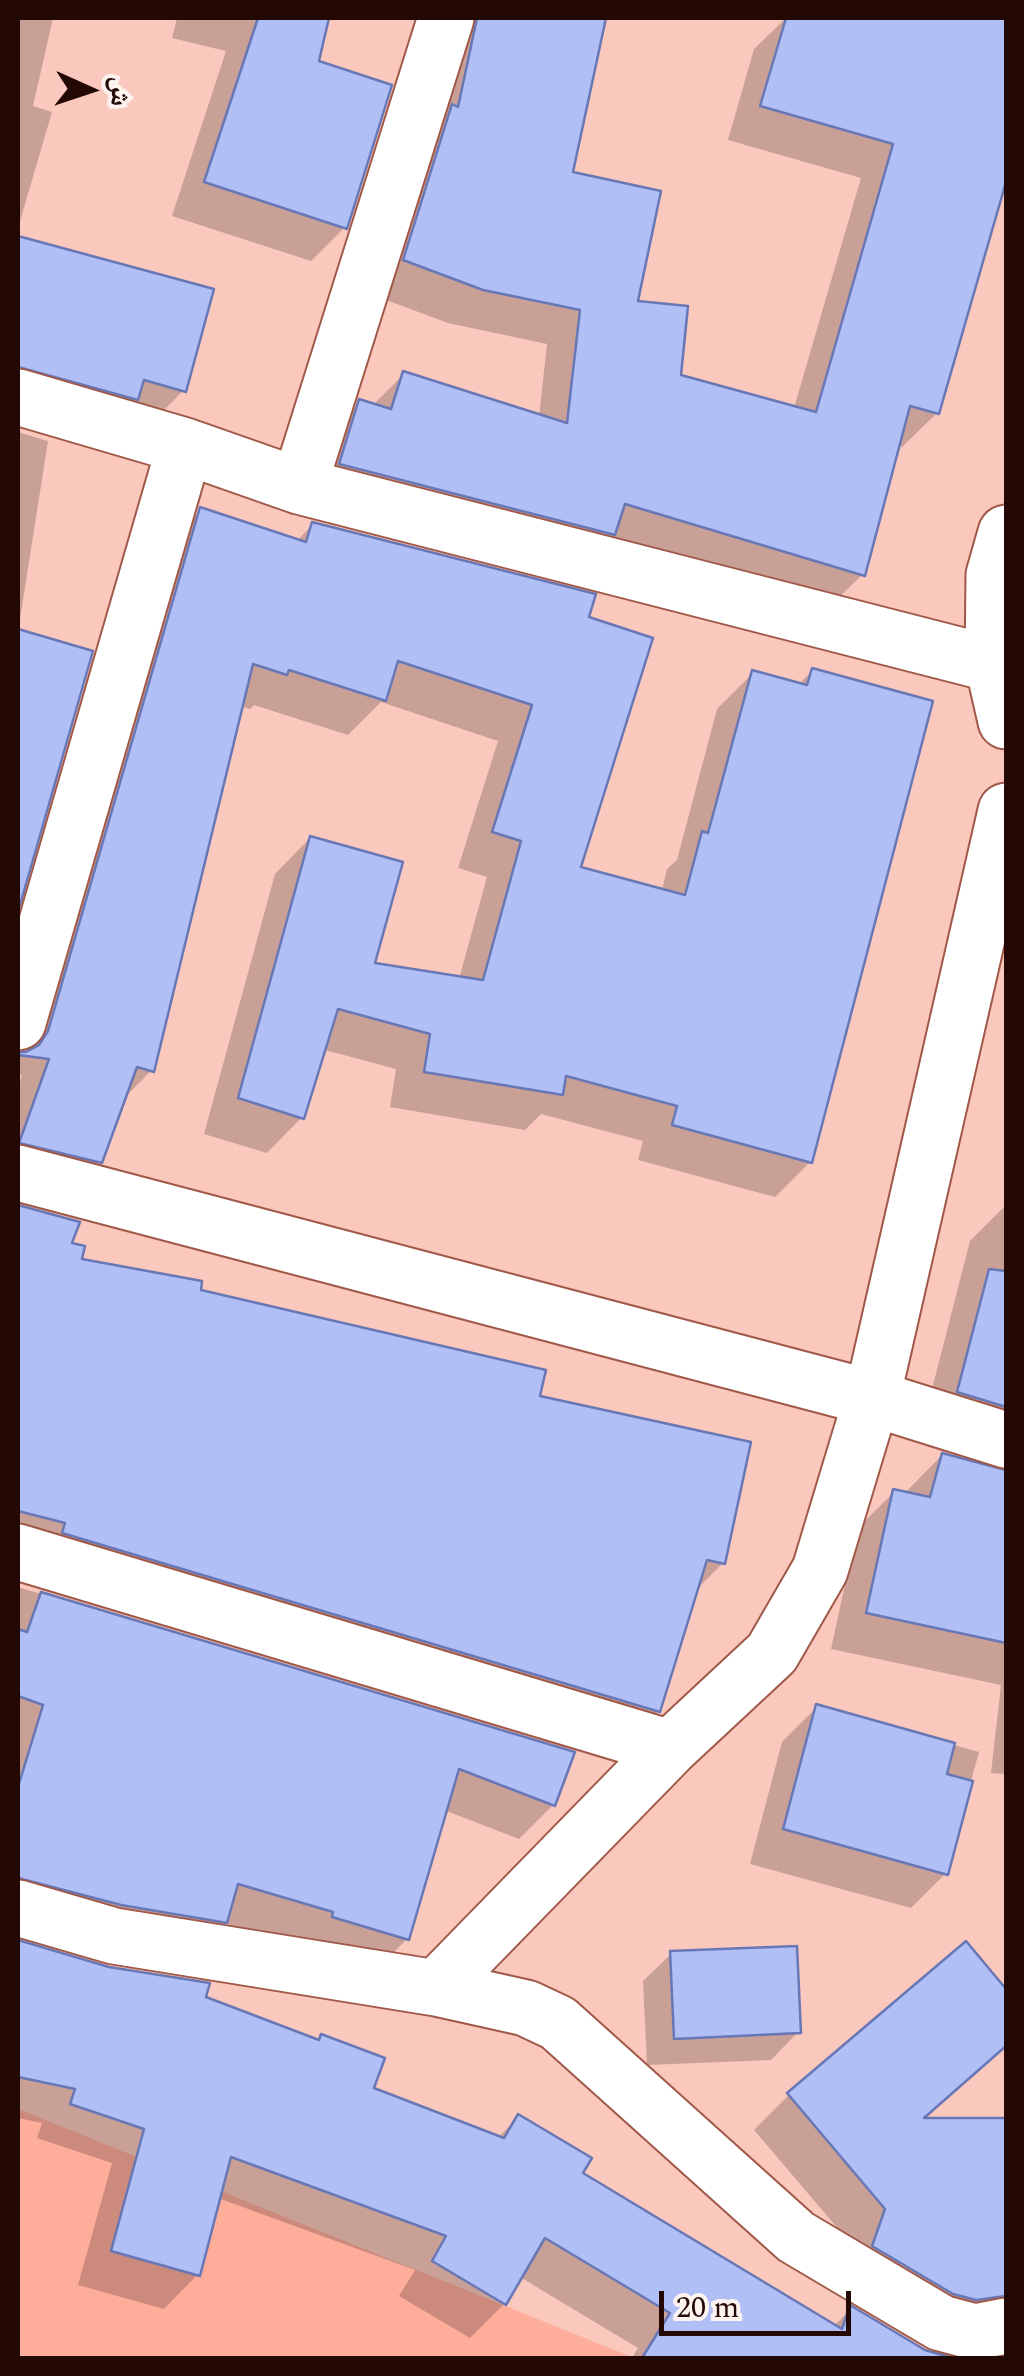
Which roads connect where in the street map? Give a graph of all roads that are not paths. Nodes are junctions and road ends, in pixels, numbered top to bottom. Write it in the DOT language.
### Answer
graph roads {
  1 [pos="446,18"];
  2 [pos="18,397"];
  3 [pos="185,446"];
  4 [pos="299,486"];
  5 [pos="1006,533"];
  6 [pos="993,664"];
  7 [pos="1006,721"];
  8 [pos="1006,811"];
  9 [pos="18,1022"];
  10 [pos="18,1173"];
  11 [pos="872,1398"];
  12 [pos="1006,1440"];
  13 [pos="18,1552"];
  14 [pos="670,1748"];
  15 [pos="18,1908"];
  16 [pos="436,1988"];
  17 [pos="1006,2326"];
  1 -- 4 [label="street"];
  2 -- 3 [label="street"];
  3 -- 4 [label="street"];
  3 -- 9 [label="street"];
  4 -- 6 [label="street"];
  5 -- 6 [label="street"];
  6 -- 7 [label="street"];
  8 -- 11 [label="street"];
  10 -- 11 [label="street"];
  11 -- 12 [label="street"];
  11 -- 14 [label="street"];
  13 -- 14 [label="street"];
  14 -- 16 [label="street"];
  15 -- 16 [label="street"];
  16 -- 17 [label="street"];
}
